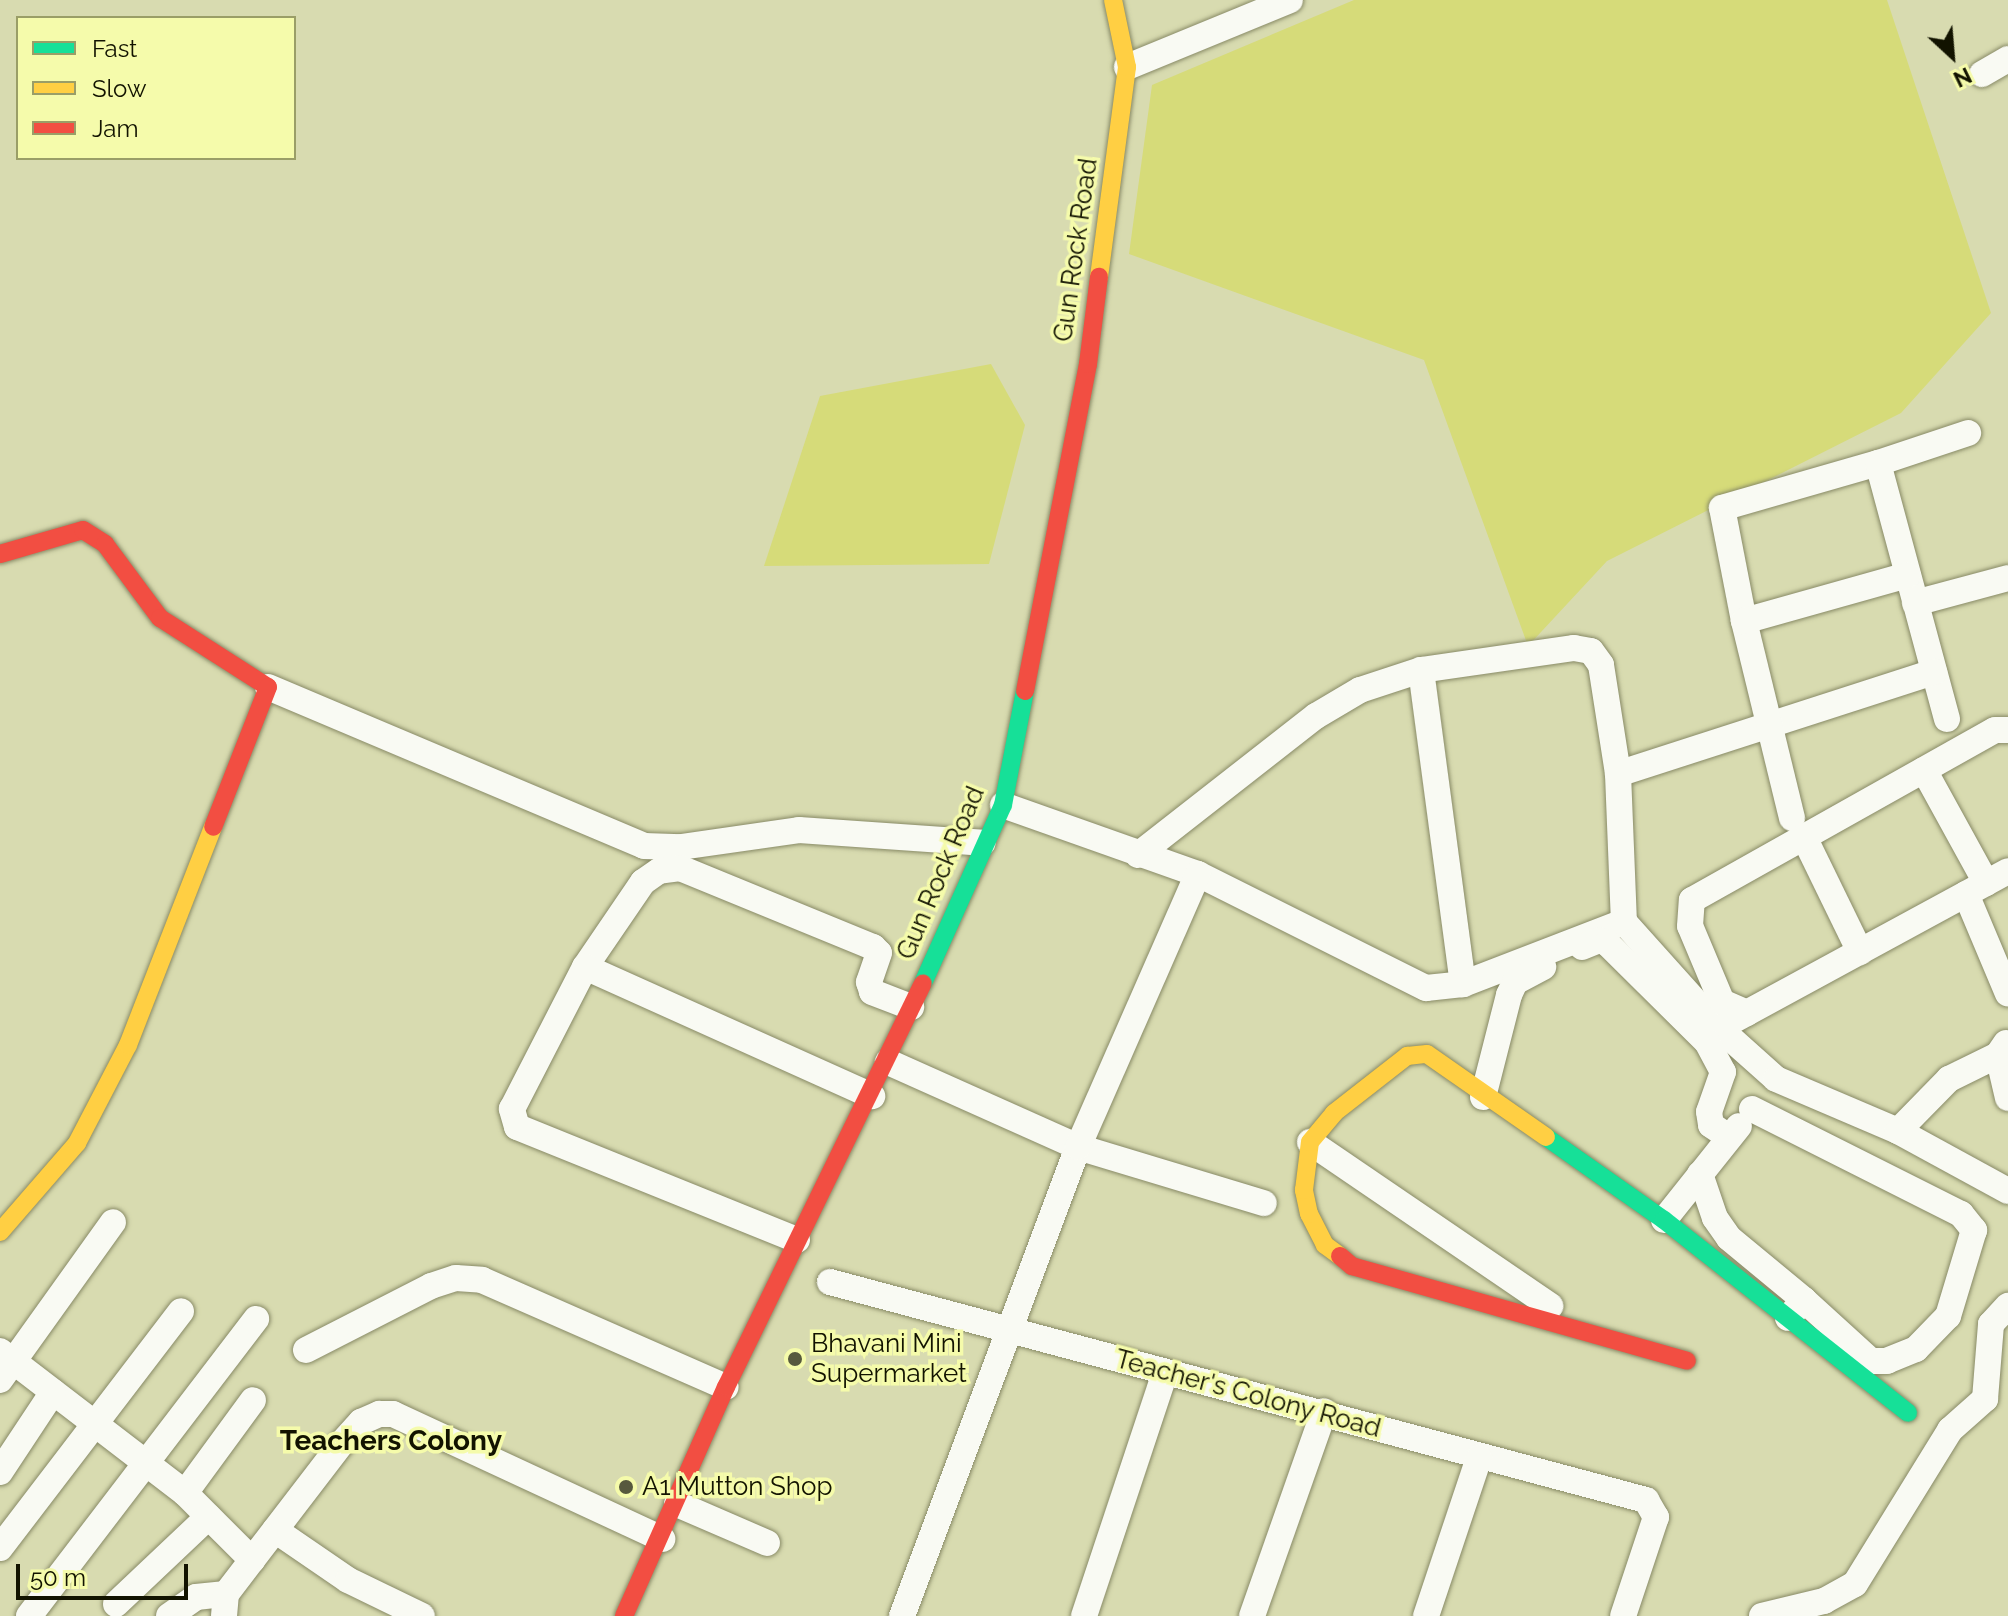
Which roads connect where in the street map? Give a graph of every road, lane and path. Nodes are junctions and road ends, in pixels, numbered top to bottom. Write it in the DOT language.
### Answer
graph roads {
  1 [pos="1113,0"];
  2 [pos="1290,0"];
  3 [pos="2008,59"];
  4 [pos="1127,67"];
  5 [pos="1982,74"];
  6 [pos="1968,433"];
  7 [pos="1878,463"];
  8 [pos="0,554"];
  9 [pos="1908,575"];
  10 [pos="2008,578"];
  11 [pos="1915,603"];
  12 [pos="1744,621"];
  13 [pos="1421,670"];
  14 [pos="1934,672"];
  15 [pos="268,687"];
  16 [pos="1947,719"];
  17 [pos="1770,726"];
  18 [pos="2008,730"];
  19 [pos="1924,770"];
  20 [pos="1618,774"];
  21 [pos="1003,805"];
  22 [pos="1798,828"];
  23 [pos="983,843"];
  24 [pos="1138,855"];
  25 [pos="1198,874"];
  26 [pos="1987,883"];
  27 [pos="1624,922"];
  28 [pos="1860,952"];
  29 [pos="585,967"];
  30 [pos="1463,984"];
  31 [pos="2008,994"];
  32 [pos="911,1007"];
  33 [pos="1747,1013"];
  34 [pos="1719,1028"];
  35 [pos="2005,1049"];
  36 [pos="888,1062"];
  37 [pos="1776,1079"];
  38 [pos="872,1096"];
  39 [pos="1483,1097"];
  40 [pos="2008,1098"];
  41 [pos="1752,1109"];
  42 [pos="1898,1131"];
  43 [pos="1729,1137"];
  44 [pos="1310,1142"];
  45 [pos="1078,1147"];
  46 [pos="1700,1174"];
  47 [pos="2008,1191"];
  48 [pos="1264,1203"];
  49 [pos="1664,1220"];
  50 [pos="113,1222"];
  51 [pos="0,1232"];
  52 [pos="797,1240"];
  53 [pos="830,1282"];
  54 [pos="1550,1306"];
  55 [pos="2008,1306"];
  56 [pos="1796,1309"];
  57 [pos="181,1311"];
  58 [pos="256,1319"];
  59 [pos="1007,1331"];
  60 [pos="306,1350"];
  61 [pos="1687,1361"];
  62 [pos="5,1364"];
  63 [pos="1165,1372"];
  64 [pos="726,1387"];
  65 [pos="53,1392"];
  66 [pos="253,1400"];
  67 [pos="1324,1411"];
  68 [pos="1908,1413"];
  69 [pos="95,1425"];
  70 [pos="1479,1458"];
  71 [pos="148,1462"];
  72 [pos="0,1472"];
  73 [pos="185,1493"];
  74 [pos="677,1504"];
  75 [pos="208,1517"];
  76 [pos="275,1530"];
  77 [pos="662,1539"];
  78 [pos="767,1543"];
  79 [pos="0,1548"];
  80 [pos="252,1560"];
  81 [pos="116,1604"];
  82 [pos="225,1605"];
  83 [pos="29,1616"];
  84 [pos="169,1616"];
  85 [pos="422,1616"];
  86 [pos="624,1616"];
  87 [pos="902,1616"];
  88 [pos="1084,1616"];
  89 [pos="1252,1616"];
  90 [pos="1426,1616"];
  91 [pos="1623,1616"];
  92 [pos="1762,1616"];
  1 -- 4 [label="street, Gun Rock Road"];
  2 -- 4 [label="street"];
  3 -- 5 [label="street"];
  4 -- 21 [label="street, Gun Rock Road"];
  6 -- 7 [label="street"];
  7 -- 9 [label="street"];
  7 -- 12 [label="street"];
  8 -- 15 [label="street"];
  9 -- 11 [label="street"];
  9 -- 12 [label="street"];
  10 -- 11 [label="street"];
  11 -- 14 [label="street"];
  12 -- 17 [label="street"];
  13 -- 20 [label="street"];
  13 -- 24 [label="street"];
  13 -- 30 [label="street"];
  14 -- 16 [label="street"];
  14 -- 17 [label="street"];
  15 -- 23 [label="street"];
  15 -- 51 [label="street"];
  17 -- 20 [label="street"];
  17 -- 22 [label="street"];
  18 -- 19 [label="street"];
  19 -- 22 [label="street"];
  19 -- 26 [label="street"];
  20 -- 27 [label="street"];
  21 -- 23 [label="street, Gun Rock Road"];
  21 -- 24 [label="street"];
  22 -- 28 [label="street"];
  22 -- 33 [label="street"];
  23 -- 32 [label="street, Gun Rock Road"];
  24 -- 25 [label="street"];
  25 -- 30 [label="street"];
  25 -- 45 [label="street"];
  26 -- 28 [label="street"];
  26 -- 31 [label="street"];
  27 -- 30 [label="street"];
  27 -- 34 [label="street"];
  28 -- 33 [label="street"];
  29 -- 32 [label="street"];
  29 -- 38 [label="street"];
  29 -- 52 [label="street"];
  32 -- 36 [label="street, Gun Rock Road"];
  33 -- 34 [label="street"];
  34 -- 37 [label="street"];
  35 -- 40 [label="street"];
  35 -- 42 [label="street"];
  36 -- 38 [label="street, Gun Rock Road"];
  36 -- 45 [label="street"];
  37 -- 41 [label="street"];
  37 -- 42 [label="street"];
  38 -- 52 [label="street, Gun Rock Road"];
  39 -- 43 [label="street"];
  39 -- 44 [label="street"];
  39 -- 49 [label="street"];
  41 -- 43 [label="street"];
  41 -- 56 [label="street"];
  42 -- 47 [label="street"];
  43 -- 46 [label="street"];
  44 -- 54 [label="street"];
  44 -- 61 [label="street"];
  45 -- 48 [label="street"];
  45 -- 59 [label="street"];
  46 -- 49 [label="street"];
  46 -- 56 [label="street"];
  49 -- 56 [label="street"];
  50 -- 62 [label="street"];
  52 -- 64 [label="street, Gun Rock Road"];
  53 -- 59 [label="street, Teacher's Colony Road"];
  55 -- 92 [label="street"];
  56 -- 68 [label="street"];
  57 -- 69 [label="street"];
  58 -- 71 [label="street"];
  59 -- 63 [label="street, Teacher's Colony Road"];
  59 -- 87 [label="street"];
  60 -- 64 [label="street"];
  62 -- 65 [label="street"];
  63 -- 67 [label="street, Teacher's Colony Road"];
  63 -- 88 [label="street"];
  64 -- 74 [label="street, Gun Rock Road"];
  65 -- 69 [label="street"];
  65 -- 72 [label="street"];
  66 -- 73 [label="street"];
  67 -- 70 [label="street, Teacher's Colony Road"];
  67 -- 89 [label="street"];
  69 -- 71 [label="street"];
  69 -- 79 [label="street"];
  70 -- 90 [label="street"];
  70 -- 91 [label="street, Teacher's Colony Road"];
  71 -- 73 [label="street"];
  71 -- 83 [label="street"];
  73 -- 75 [label="street"];
  74 -- 77 [label="street, Gun Rock Road"];
  74 -- 78 [label="street"];
  75 -- 80 [label="street"];
  75 -- 81 [label="street"];
  76 -- 77 [label="street"];
  76 -- 80 [label="street"];
  76 -- 85 [label="street"];
  77 -- 86 [label="street, Gun Rock Road"];
  80 -- 82 [label="street"];
  82 -- 84 [label="street"];
}
